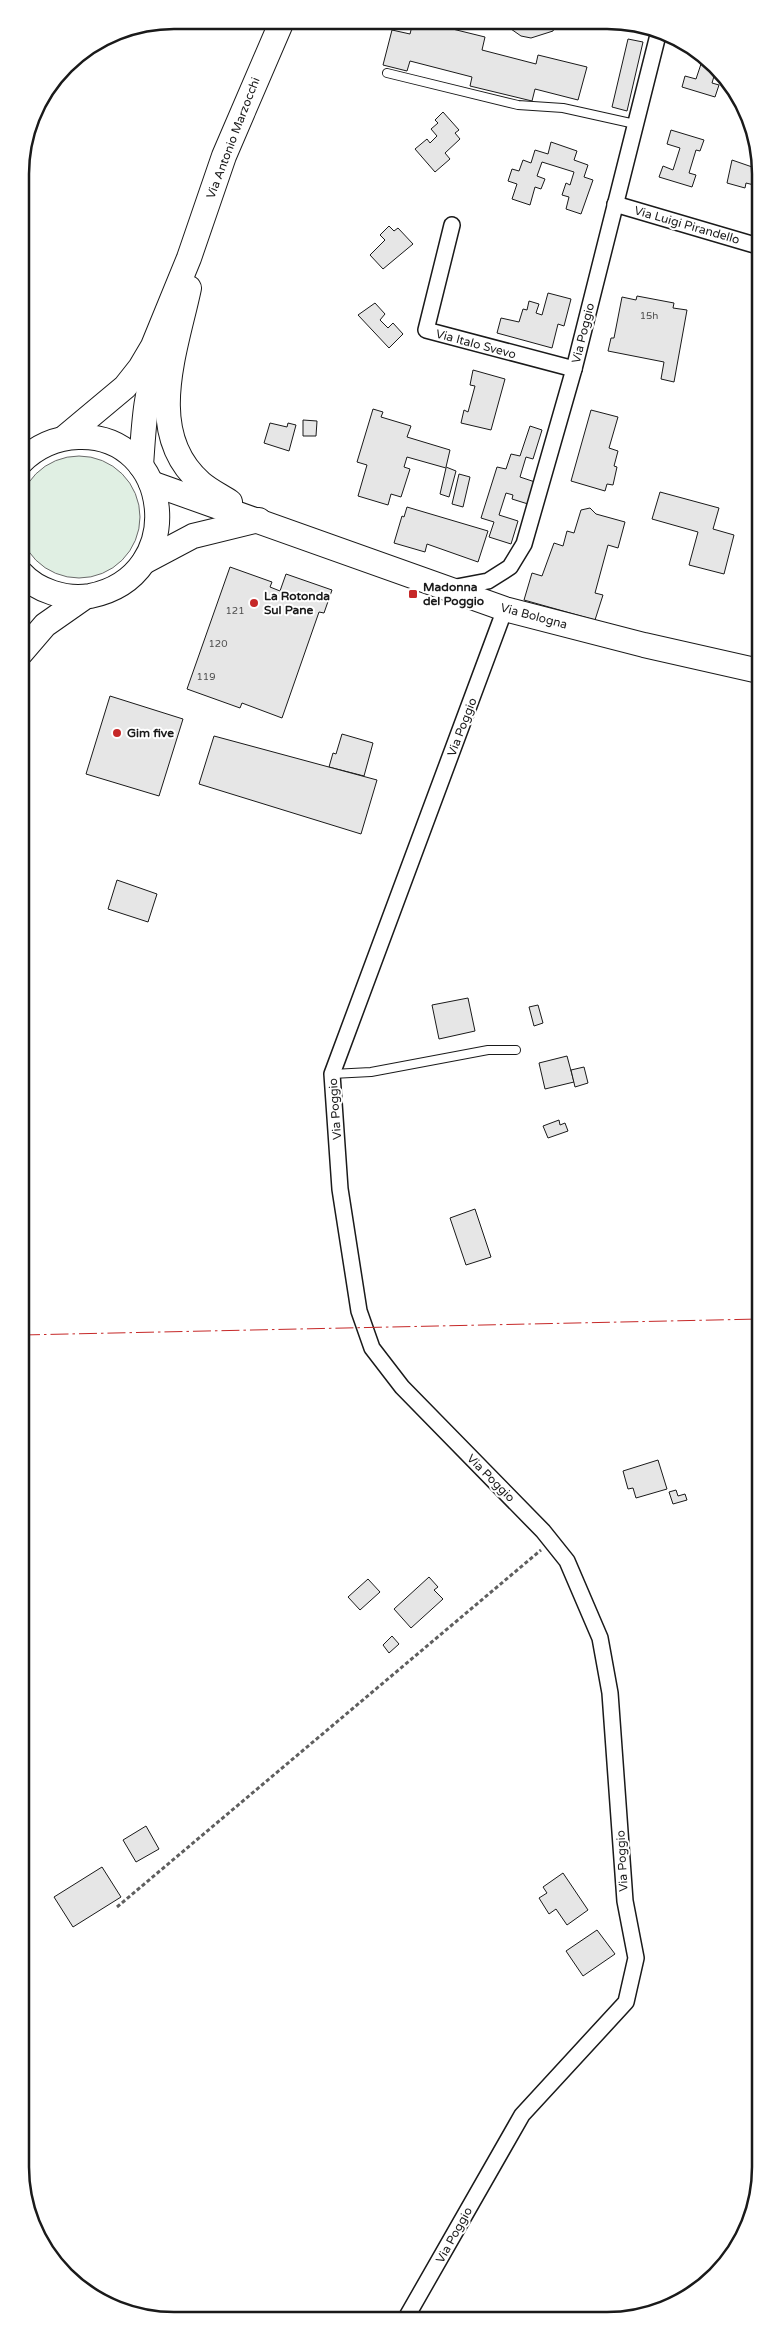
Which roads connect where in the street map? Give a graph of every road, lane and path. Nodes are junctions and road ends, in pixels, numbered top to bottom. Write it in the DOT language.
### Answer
graph roads {
  1 [pos="279,29"];
  2 [pos="657,37"];
  3 [pos="387,73"];
  4 [pos="635,124"];
  5 [pos="615,204"];
  6 [pos="204,214"];
  7 [pos="452,225"];
  8 [pos="752,244"];
  9 [pos="188,258"];
  10 [pos="574,369"];
  11 [pos="64,438"];
  12 [pos="29,454"];
  13 [pos="146,475"];
  14 [pos="259,520"];
  15 [pos="144,562"];
  16 [pos="29,579"];
  17 [pos="450,589"];
  18 [pos="84,597"];
  19 [pos="505,609"];
  20 [pos="29,644"];
  21 [pos="752,669"];
  22 [pos="516,1050"];
  23 [pos="332,1074"];
  24 [pos="552,1542"];
  25 [pos="116,1907"];
  26 [pos="409,2312"];
  1 -- 6 [label="main road, Via Antonio Marzocchi"];
  2 -- 4 [label="street, Via Poggio"];
  3 -- 4 [label="lane"];
  4 -- 5 [label="street, Via Poggio"];
  5 -- 8 [label="street, Via Luigi Pirandello"];
  5 -- 10 [label="street, Via Poggio"];
  6 -- 9 [label="main road, Via Antonio Marzocchi"];
  6 -- 14 [label="main road"];
  7 -- 10 [label="street, Via Italo Svevo"];
  9 -- 11 [label="main road, Via Antonio Marzocchi"];
  9 -- 13 [label="main road, Via Antonio Marzocchi"];
  10 -- 17 [label="street, Via Poggio"];
  11 -- 12 [label="main road, Via Bologna"];
  11 -- 13 [label="main road, Via Bologna"];
  13 -- 14 [label="main road, Via Bologna"];
  13 -- 15 [label="main road"];
  14 -- 15 [label="main road"];
  14 -- 17 [label="main road, Via Bologna"];
  15 -- 18 [label="main road"];
  16 -- 18 [label="main road"];
  17 -- 19 [label="main road, Via Bologna"];
  18 -- 20 [label="main road"];
  19 -- 21 [label="main road, Via Bologna"];
  19 -- 23 [label="street, Via Poggio"];
  22 -- 23 [label="lane"];
  23 -- 24 [label="street, Via Poggio"];
  24 -- 25 [label="path"];
  24 -- 26 [label="street, Via Poggio"];
}
